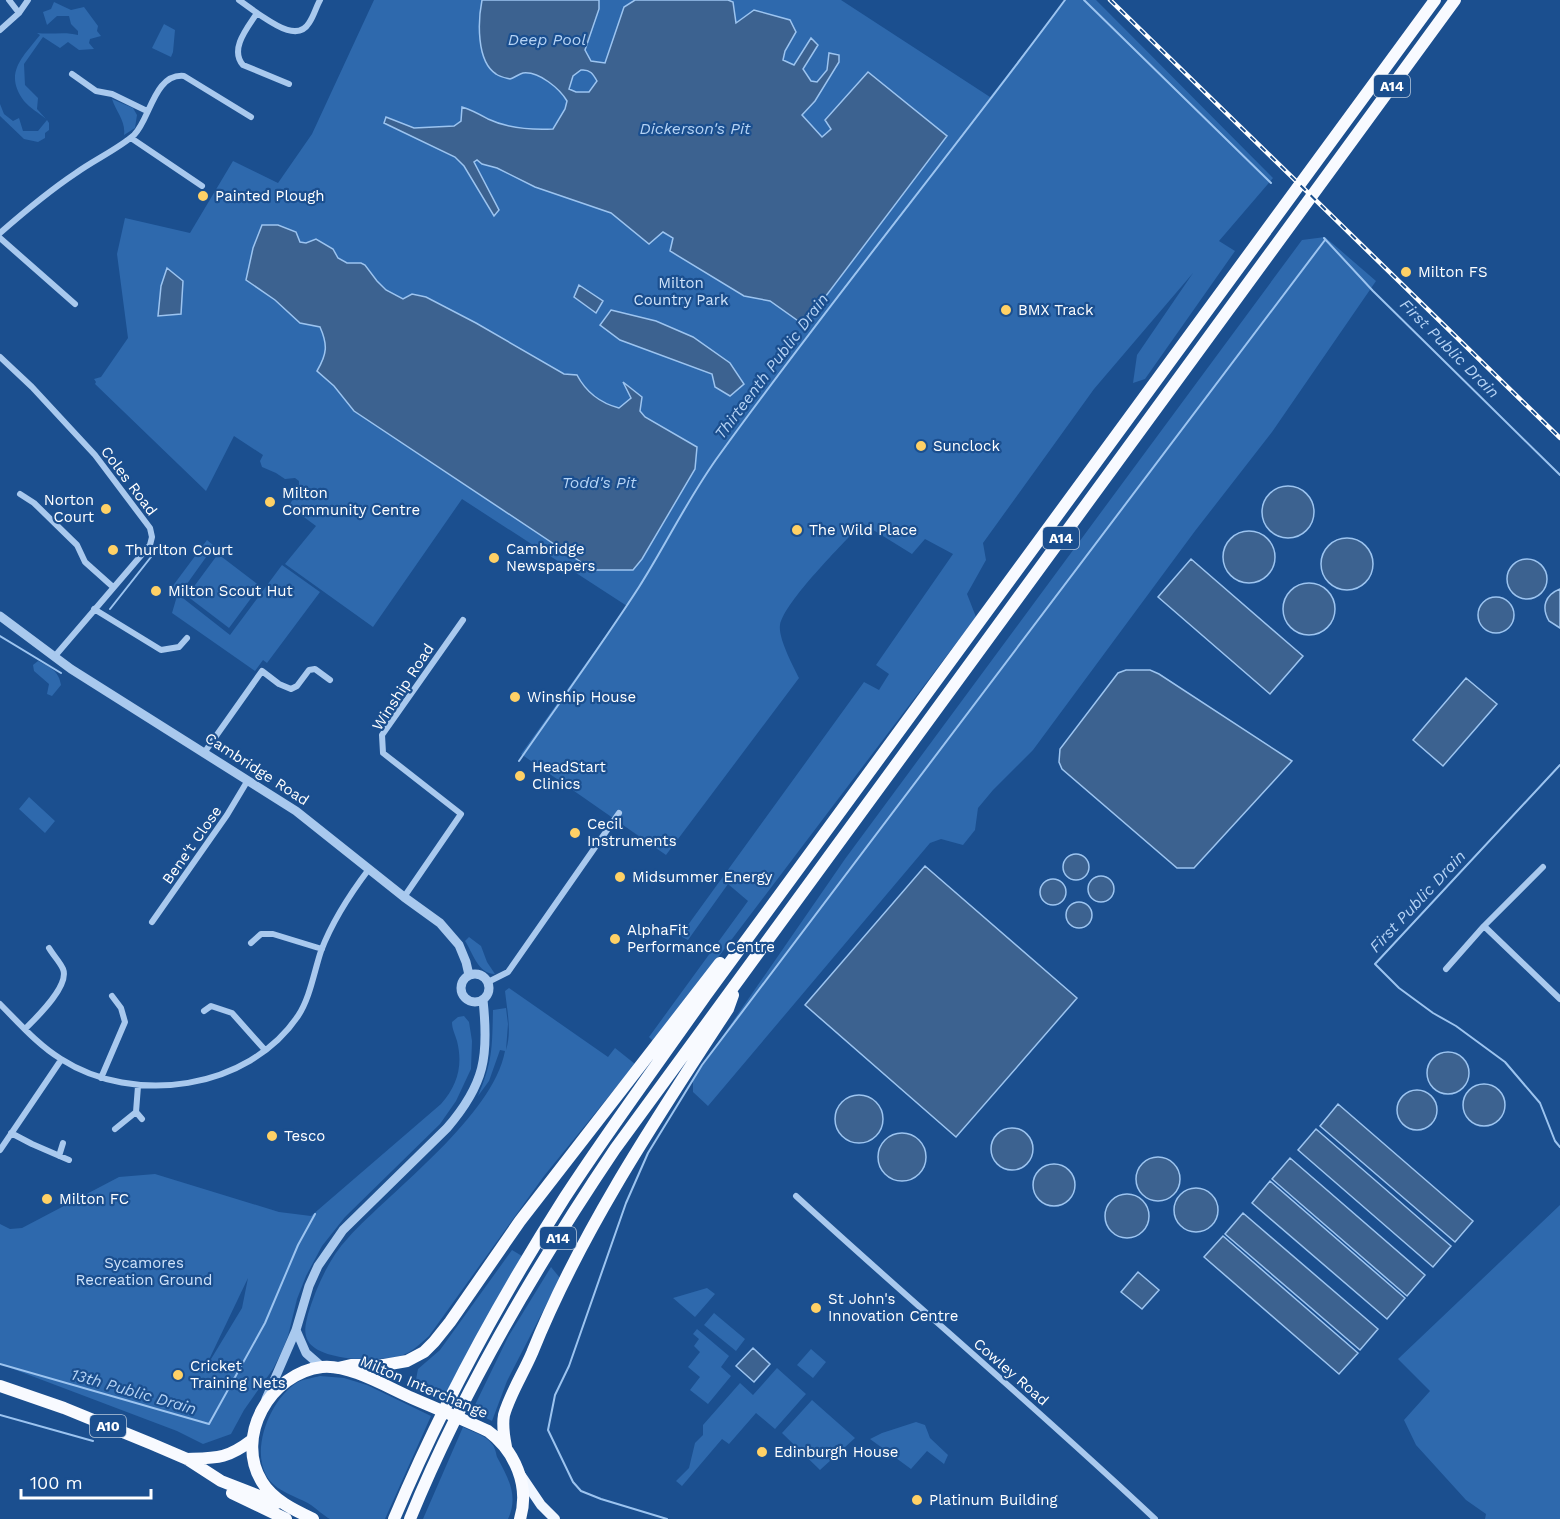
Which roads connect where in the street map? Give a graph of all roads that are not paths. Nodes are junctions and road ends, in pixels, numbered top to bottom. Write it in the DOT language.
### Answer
graph roads {
  1 [pos="9,0"];
  2 [pos="28,0"];
  3 [pos="239,0"];
  4 [pos="320,0"];
  5 [pos="1435,0"];
  6 [pos="1455,0"];
  7 [pos="19,13"];
  8 [pos="257,13"];
  9 [pos="0,30"];
  10 [pos="72,74"];
  11 [pos="289,84"];
  12 [pos="147,111"];
  13 [pos="251,117"];
  14 [pos="131,138"];
  15 [pos="202,186"];
  16 [pos="0,235"];
  17 [pos="75,304"];
  18 [pos="0,357"];
  19 [pos="20,494"];
  20 [pos="113,587"];
  21 [pos="94,609"];
  22 [pos="0,616"];
  23 [pos="463,620"];
  24 [pos="187,638"];
  25 [pos="55,656"];
  26 [pos="330,680"];
  27 [pos="204,753"];
  28 [pos="248,780"];
  29 [pos="619,813"];
  30 [pos="1542,867"];
  31 [pos="369,868"];
  32 [pos="404,897"];
  33 [pos="152,922"];
  34 [pos="1484,926"];
  35 [pos="757,927"];
  36 [pos="251,944"];
  37 [pos="49,948"];
  38 [pos="322,949"];
  39 [pos="1446,969"];
  40 [pos="469,975"];
  41 [pos="740,977"];
  42 [pos="488,982"];
  43 [pos="112,996"];
  44 [pos="1560,999"];
  45 [pos="483,1000"];
  46 [pos="0,1004"];
  47 [pos="204,1011"];
  48 [pos="25,1029"];
  49 [pos="265,1050"];
  50 [pos="61,1060"];
  51 [pos="101,1078"];
  52 [pos="138,1086"];
  53 [pos="136,1112"];
  54 [pos="142,1119"];
  55 [pos="115,1129"];
  56 [pos="12,1134"];
  57 [pos="63,1143"];
  58 [pos="0,1150"];
  59 [pos="59,1156"];
  60 [pos="69,1160"];
  61 [pos="796,1196"];
  62 [pos="296,1330"];
  63 [pos="322,1367"];
  64 [pos="338,1368"];
  65 [pos="0,1386"];
  66 [pos="261,1408"];
  67 [pos="252,1440"];
  68 [pos="506,1447"];
  69 [pos="187,1459"];
  70 [pos="520,1474"];
  71 [pos="289,1514"];
  72 [pos="313,1519"];
  73 [pos="394,1519"];
  74 [pos="410,1519"];
  75 [pos="520,1519"];
  76 [pos="555,1519"];
  77 [pos="1155,1519"];
  1 -- 7 [label="street"];
  2 -- 7 [label="street"];
  3 -- 8 [label="street"];
  4 -- 8 [label="street"];
  5 -- 35 [label="highway, A14"];
  6 -- 41 [label="highway, A14"];
  7 -- 9 [label="street"];
  8 -- 11 [label="street"];
  10 -- 12 [label="street"];
  12 -- 13 [label="street"];
  12 -- 14 [label="street"];
  14 -- 15 [label="street"];
  14 -- 16 [label="street"];
  16 -- 17 [label="street"];
  18 -- 20 [label="street, Coles Road"];
  19 -- 20 [label="street"];
  20 -- 21 [label="street, Coles Road"];
  21 -- 24 [label="street"];
  21 -- 25 [label="street, Coles Road"];
  22 -- 25 [label="street, Cambridge Road"];
  23 -- 32 [label="street, Winship Road"];
  25 -- 27 [label="street, Cambridge Road"];
  26 -- 27 [label="street"];
  27 -- 28 [label="street, Cambridge Road"];
  28 -- 31 [label="street, Cambridge Road"];
  28 -- 33 [label="street, Bene't Close"];
  29 -- 42 [label="street"];
  30 -- 34 [label="street"];
  31 -- 32 [label="street, Cambridge Road"];
  31 -- 38 [label="street"];
  32 -- 40 [label="street, Cambridge Road"];
  34 -- 39 [label="street"];
  34 -- 44 [label="street"];
  35 -- 64 [label="highway, A14"];
  35 -- 73 [label="highway, A14"];
  36 -- 38 [label="street"];
  37 -- 48 [label="street"];
  38 -- 49 [label="street"];
  40 -- 42 [label="street"];
  40 -- 45 [label="street"];
  41 -- 68 [label="highway, A14"];
  41 -- 74 [label="highway, A14"];
  42 -- 45 [label="street"];
  43 -- 51 [label="street"];
  45 -- 62 [label="street"];
  46 -- 48 [label="street"];
  47 -- 49 [label="street"];
  48 -- 50 [label="street"];
  49 -- 52 [label="street"];
  50 -- 51 [label="street"];
  50 -- 56 [label="street"];
  51 -- 52 [label="street"];
  52 -- 53 [label="street"];
  53 -- 54 [label="street"];
  53 -- 55 [label="street"];
  56 -- 58 [label="street"];
  56 -- 59 [label="street"];
  57 -- 59 [label="street"];
  59 -- 60 [label="street"];
  61 -- 77 [label="street, Cowley Road"];
  62 -- 63 [label="street"];
  62 -- 66 [label="street"];
  63 -- 64 [label="highway, Milton Interchange"];
  63 -- 66 [label="highway, Milton Interchange"];
  64 -- 68 [label="highway, Milton Interchange"];
  65 -- 69 [label="highway, A10"];
  66 -- 67 [label="highway, Milton Interchange"];
  67 -- 69 [label="highway, A10"];
  67 -- 71 [label="highway, Milton Interchange"];
  68 -- 70 [label="highway, Milton Interchange"];
  69 -- 71 [label="highway, A10"];
  70 -- 75 [label="highway, Milton Interchange"];
  70 -- 76 [label="main road"];
  71 -- 72 [label="highway, Milton Interchange"];
}
